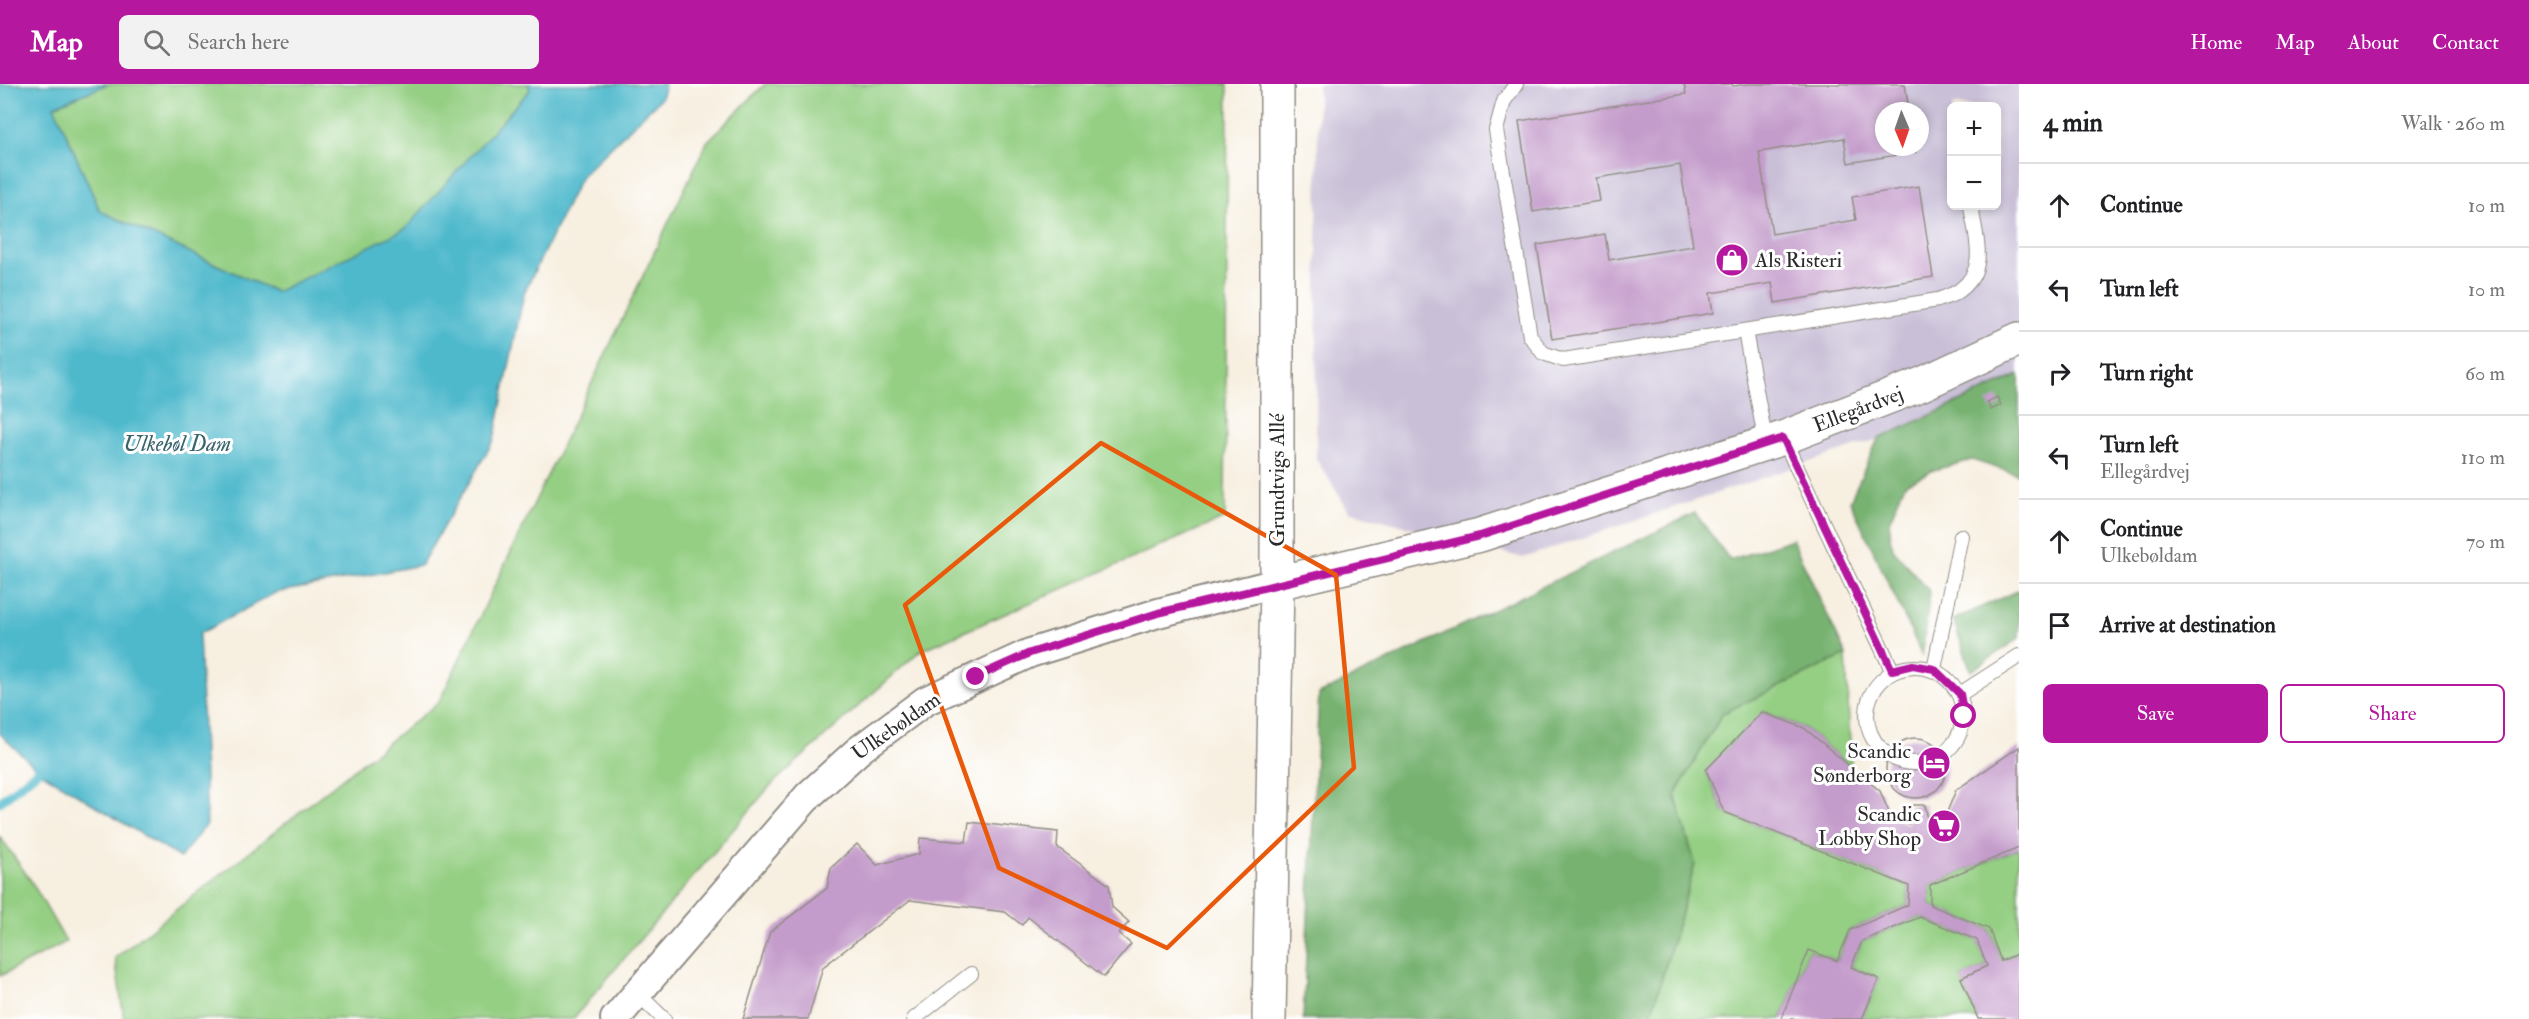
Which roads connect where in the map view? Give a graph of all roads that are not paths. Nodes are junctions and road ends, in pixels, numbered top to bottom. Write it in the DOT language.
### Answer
graph roads {
  1 [pos="1277,84"];
  2 [pos="1516,84"];
  3 [pos="1972,210"];
  4 [pos="1745,331"];
  5 [pos="2019,339"];
  6 [pos="1774,441"];
  7 [pos="1961,536"];
  8 [pos="1277,584"];
  9 [pos="2019,656"];
  10 [pos="1934,669"];
  11 [pos="1892,670"];
  12 [pos="1960,694"];
  13 [pos="971,974"];
  14 [pos="637,993"];
  15 [pos="615,1019"];
  16 [pos="664,1019"];
  17 [pos="914,1019"];
  18 [pos="1269,1019"];
  1 -- 8 [label="street, Grundtvigs Allé"];
  2 -- 4 [label="lane"];
  3 -- 4 [label="lane"];
  4 -- 6 [label="lane"];
  5 -- 6 [label="street, Ellegårdvej"];
  6 -- 8 [label="street, Ellegårdvej"];
  6 -- 11 [label="lane"];
  7 -- 10 [label="lane"];
  8 -- 14 [label="street, Ulkebøldam"];
  8 -- 18 [label="street, Grundtvigs Allé"];
  9 -- 12 [label="lane"];
  10 -- 11 [label="lane"];
  10 -- 12 [label="lane"];
  11 -- 12 [label="lane"];
  13 -- 17 [label="lane"];
  14 -- 15 [label="street, Ulkebøldam"];
  14 -- 16 [label="lane"];
}
